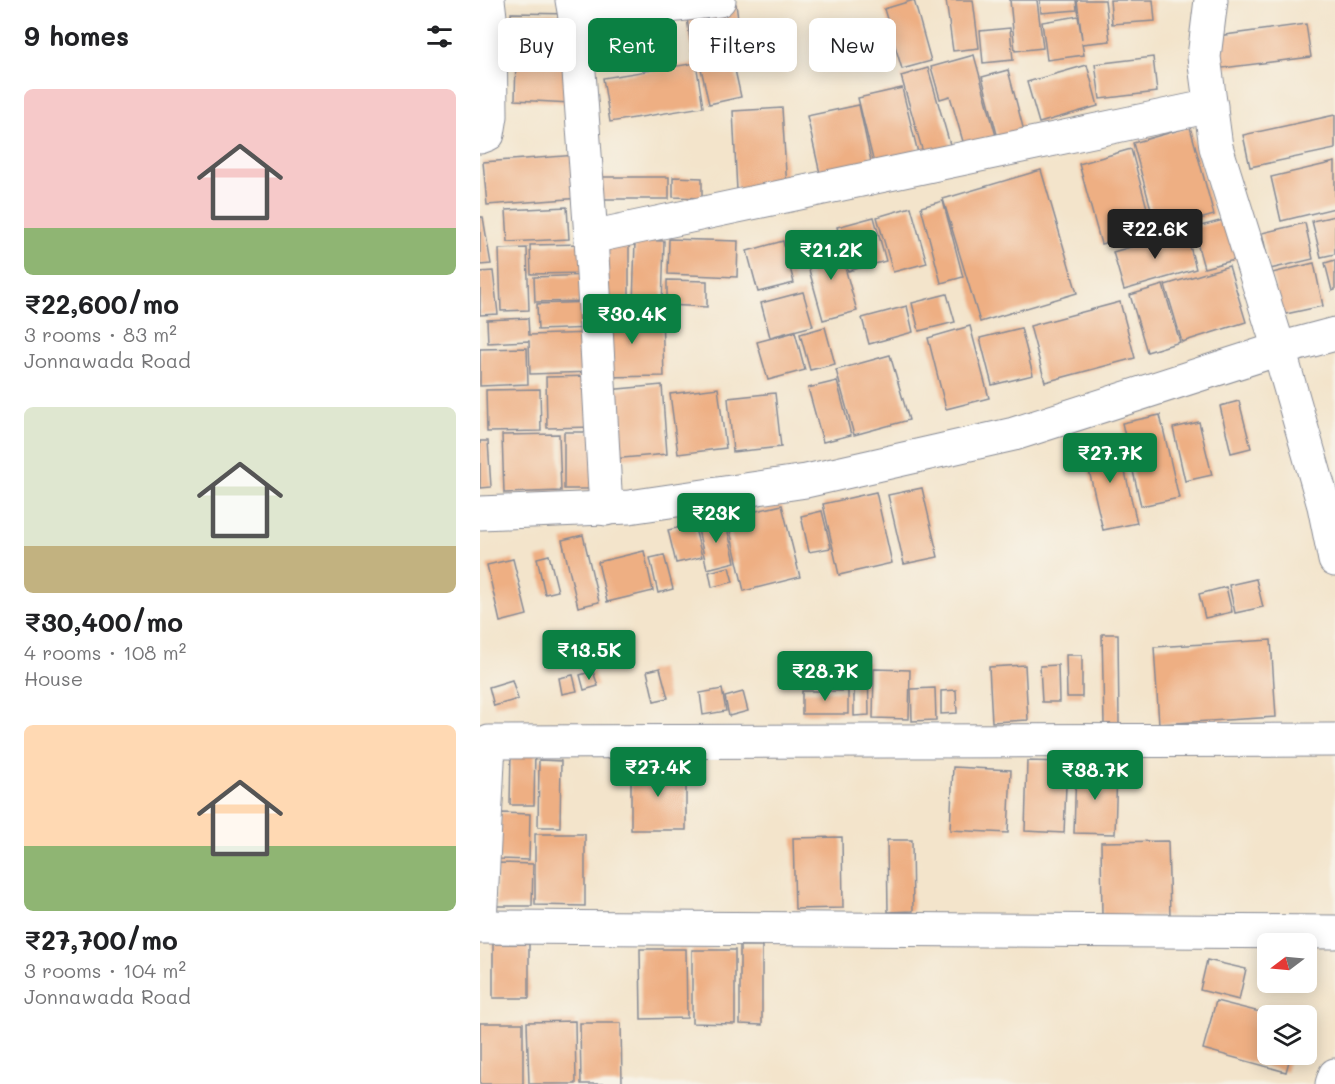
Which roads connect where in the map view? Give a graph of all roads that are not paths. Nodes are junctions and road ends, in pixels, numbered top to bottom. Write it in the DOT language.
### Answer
graph roads {
  1 [pos="488,0"];
  2 [pos="719,0"];
  3 [pos="1211,0"];
  4 [pos="574,9"];
  5 [pos="1211,106"];
  6 [pos="480,137"];
  7 [pos="591,237"];
  8 [pos="1335,334"];
  9 [pos="1279,349"];
  10 [pos="606,509"];
  11 [pos="480,513"];
  12 [pos="1335,560"];
  13 [pos="1335,740"];
  14 [pos="483,819"];
  15 [pos="480,925"];
  16 [pos="1335,932"];
  17 [pos="1335,1075"];
  18 [pos="1332,1084"];
  1 -- 6 [label="street"];
  2 -- 4 [label="street"];
  3 -- 5 [label="street"];
  4 -- 7 [label="street"];
  5 -- 7 [label="street"];
  5 -- 9 [label="street"];
  7 -- 10 [label="street"];
  8 -- 9 [label="street"];
  9 -- 10 [label="street"];
  9 -- 12 [label="street"];
  10 -- 11 [label="street"];
  13 -- 14 [label="street"];
  14 -- 15 [label="street"];
  15 -- 16 [label="street"];
  17 -- 18 [label="street"];
}
